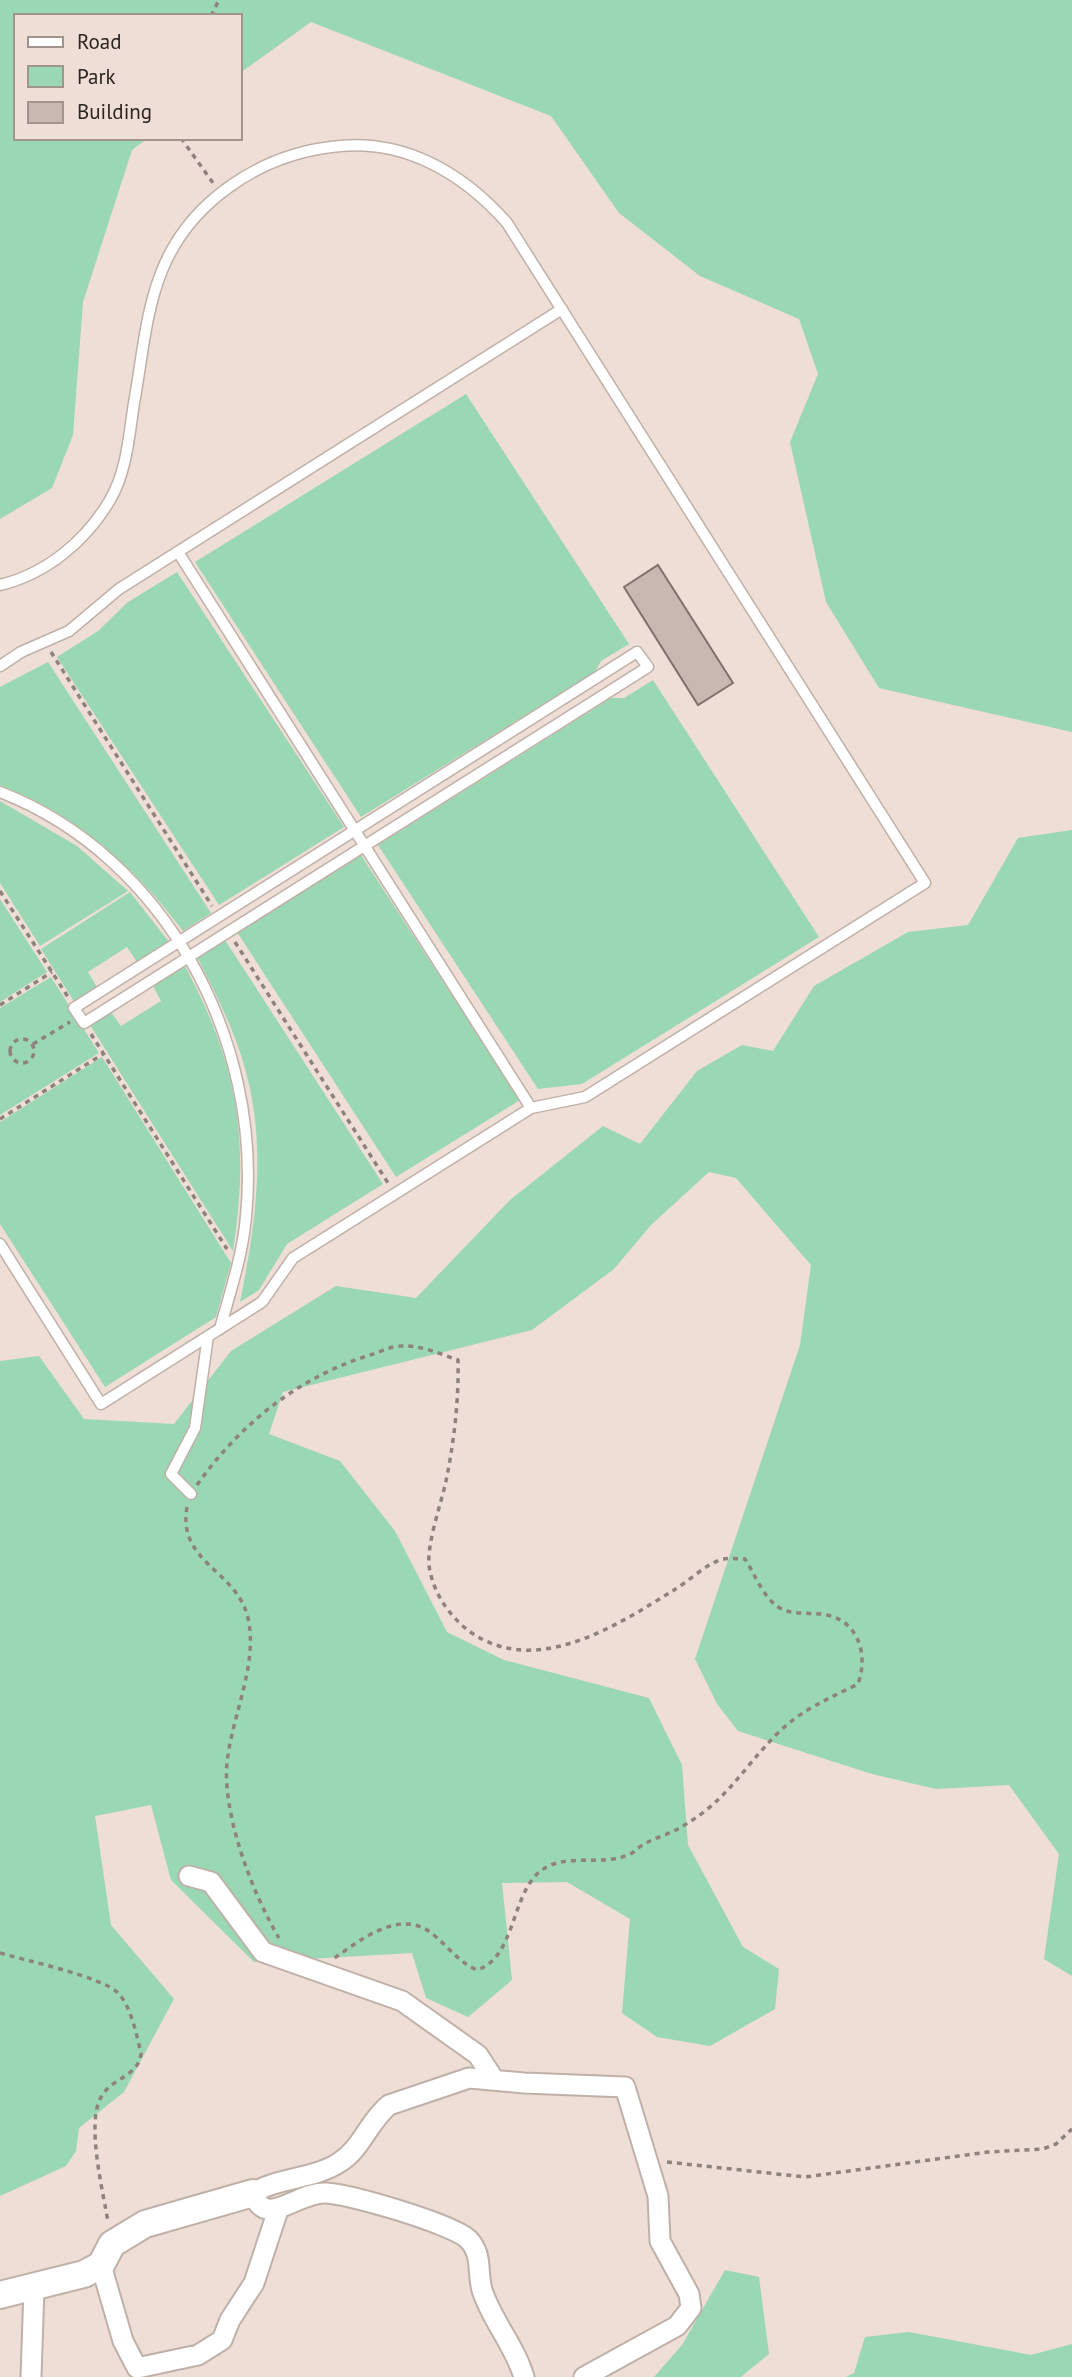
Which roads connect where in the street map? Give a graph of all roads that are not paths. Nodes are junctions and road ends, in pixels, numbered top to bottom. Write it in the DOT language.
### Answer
graph roads {
  1 [pos="562,309"];
  2 [pos="178,552"];
  3 [pos="0,586"];
  4 [pos="0,666"];
  5 [pos="0,792"];
  6 [pos="355,830"];
  7 [pos="365,846"];
  8 [pos="179,941"];
  9 [pos="189,956"];
  10 [pos="531,1108"];
  11 [pos="0,1244"];
  12 [pos="220,1329"];
  13 [pos="208,1336"];
  14 [pos="191,1494"];
  15 [pos="189,1876"];
  16 [pos="493,2078"];
  17 [pos="253,2193"];
  18 [pos="278,2210"];
  19 [pos="106,2255"];
  20 [pos="34,2288"];
  21 [pos="0,2295"];
  22 [pos="138,2373"];
  23 [pos="32,2377"];
  24 [pos="524,2377"];
  25 [pos="584,2377"];
  1 -- 2 [label="lane"];
  1 -- 3 [label="lane"];
  1 -- 10 [label="lane"];
  2 -- 4 [label="lane"];
  2 -- 6 [label="lane"];
  5 -- 8 [label="lane"];
  6 -- 7 [label="lane"];
  6 -- 7 [label="lane"];
  6 -- 8 [label="lane"];
  7 -- 9 [label="lane"];
  7 -- 10 [label="lane"];
  8 -- 9 [label="lane"];
  8 -- 9 [label="lane"];
  9 -- 12 [label="lane"];
  10 -- 12 [label="lane"];
  11 -- 13 [label="lane"];
  12 -- 13 [label="lane"];
  13 -- 14 [label="lane"];
  15 -- 16 [label="street"];
  16 -- 17 [label="street"];
  16 -- 25 [label="street"];
  17 -- 18 [label="street"];
  17 -- 19 [label="street"];
  18 -- 22 [label="street"];
  18 -- 24 [label="street"];
  19 -- 20 [label="street"];
  19 -- 22 [label="street"];
  20 -- 21 [label="street"];
  20 -- 23 [label="street"];
}
